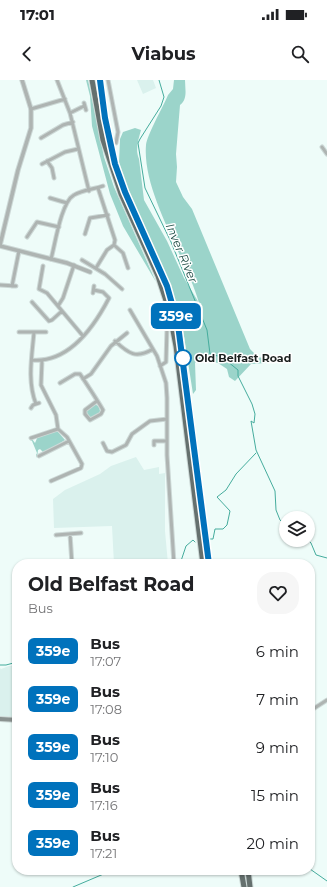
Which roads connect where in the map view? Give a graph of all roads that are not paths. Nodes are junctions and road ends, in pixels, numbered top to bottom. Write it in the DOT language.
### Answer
graph roads {
  1 [pos="22,80"];
  2 [pos="57,80"];
  3 [pos="92,80"];
  4 [pos="99,80"];
  5 [pos="108,80"];
  6 [pos="65,99"];
  7 [pos="85,106"];
  8 [pos="31,109"];
  9 [pos="70,113"];
  10 [pos="73,122"];
  11 [pos="40,138"];
  12 [pos="116,143"];
  13 [pos="322,147"];
  14 [pos="78,148"];
  15 [pos="327,154"];
  16 [pos="47,161"];
  17 [pos="42,164"];
  18 [pos="54,178"];
  19 [pos="103,186"];
  20 [pos="98,188"];
  21 [pos="89,190"];
  22 [pos="50,198"];
  23 [pos="67,202"];
  24 [pos="108,215"];
  25 [pos="59,227"];
  26 [pos="84,234"];
  27 [pos="27,237"];
  28 [pos="114,245"];
  29 [pos="0,246"];
  30 [pos="19,251"];
  31 [pos="52,259"];
  32 [pos="82,260"];
  33 [pos="131,262"];
  34 [pos="127,264"];
  35 [pos="74,265"];
  36 [pos="96,268"];
  37 [pos="128,268"];
  38 [pos="44,269"];
  39 [pos="90,272"];
  40 [pos="0,285"];
  41 [pos="122,287"];
  42 [pos="94,290"];
  43 [pos="32,302"];
  44 [pos="58,306"];
  45 [pos="130,310"];
  46 [pos="62,311"];
  47 [pos="172,324"];
  48 [pos="20,332"];
  49 [pos="34,332"];
  50 [pos="46,332"];
  51 [pos="125,333"];
  52 [pos="83,336"];
  53 [pos="115,341"];
  54 [pos="153,349"];
  55 [pos="32,360"];
  56 [pos="42,361"];
  57 [pos="160,366"];
  58 [pos="83,379"];
  59 [pos="62,384"];
  60 [pos="97,401"];
  61 [pos="31,408"];
  62 [pos="167,419"];
  63 [pos="58,429"];
  64 [pos="36,441"];
  65 [pos="69,441"];
  66 [pos="167,441"];
  67 [pos="103,443"];
  68 [pos="154,445"];
  69 [pos="40,454"];
  70 [pos="54,474"];
  71 [pos="56,478"];
  72 [pos="50,481"];
  73 [pos="81,533"];
  74 [pos="70,534"];
  75 [pos="56,535"];
  76 [pos="72,559"];
  77 [pos="174,559"];
  78 [pos="202,559"];
  79 [pos="209,559"];
  80 [pos="327,700"];
  81 [pos="315,708"];
  82 [pos="0,718"];
  83 [pos="12,719"];
  84 [pos="243,875"];
  85 [pos="249,875"];
  86 [pos="244,887"];
  87 [pos="250,887"];
  1 -- 8 [label="street"];
  2 -- 6 [label="street"];
  3 -- 47 [label="highway"];
  4 -- 79 [label="highway"];
  5 -- 12 [label="street"];
  6 -- 8 [label="street"];
  6 -- 9 [label="street"];
  7 -- 9 [label="street"];
  8 -- 29 [label="street"];
  9 -- 10 [label="street"];
  10 -- 11 [label="street"];
  10 -- 14 [label="street"];
  13 -- 15 [label="street"];
  14 -- 16 [label="street"];
  14 -- 21 [label="street"];
  16 -- 17 [label="street"];
  16 -- 18 [label="street"];
  19 -- 20 [label="street"];
  20 -- 21 [label="street"];
  20 -- 24 [label="street"];
  21 -- 23 [label="street"];
  22 -- 23 [label="street"];
  23 -- 25 [label="street"];
  24 -- 26 [label="street"];
  24 -- 28 [label="street"];
  25 -- 27 [label="street"];
  25 -- 31 [label="street"];
  28 -- 34 [label="street"];
  28 -- 36 [label="street"];
  29 -- 30 [label="street"];
  30 -- 31 [label="street"];
  30 -- 40 [label="street"];
  31 -- 35 [label="street"];
  32 -- 36 [label="street"];
  33 -- 34 [label="street"];
  34 -- 37 [label="street"];
  35 -- 39 [label="street"];
  35 -- 44 [label="street"];
  36 -- 41 [label="street"];
  38 -- 44 [label="street"];
  42 -- 52 [label="street"];
  43 -- 46 [label="street"];
  44 -- 46 [label="street"];
  45 -- 54 [label="street"];
  46 -- 52 [label="street"];
  47 -- 57 [label="street"];
  47 -- 78 [label="highway"];
  48 -- 49 [label="street"];
  49 -- 50 [label="street"];
  49 -- 55 [label="street"];
  51 -- 53 [label="street"];
  52 -- 56 [label="street"];
  53 -- 54 [label="street"];
  53 -- 58 [label="street"];
  54 -- 57 [label="street"];
  55 -- 56 [label="street"];
  55 -- 61 [label="street"];
  56 -- 63 [label="street"];
  57 -- 62 [label="street"];
  58 -- 59 [label="street"];
  58 -- 60 [label="street"];
  60 -- 60 [label="street"];
  62 -- 66 [label="street"];
  62 -- 67 [label="street"];
  63 -- 64 [label="street"];
  63 -- 65 [label="street"];
  65 -- 69 [label="street"];
  65 -- 71 [label="street"];
  66 -- 68 [label="street"];
  66 -- 77 [label="street"];
  70 -- 71 [label="street"];
  71 -- 72 [label="street"];
  73 -- 74 [label="street"];
  74 -- 75 [label="street"];
  74 -- 76 [label="street"];
  80 -- 81 [label="street"];
  82 -- 83 [label="main road"];
  84 -- 86 [label="highway"];
  85 -- 87 [label="highway"];
}
